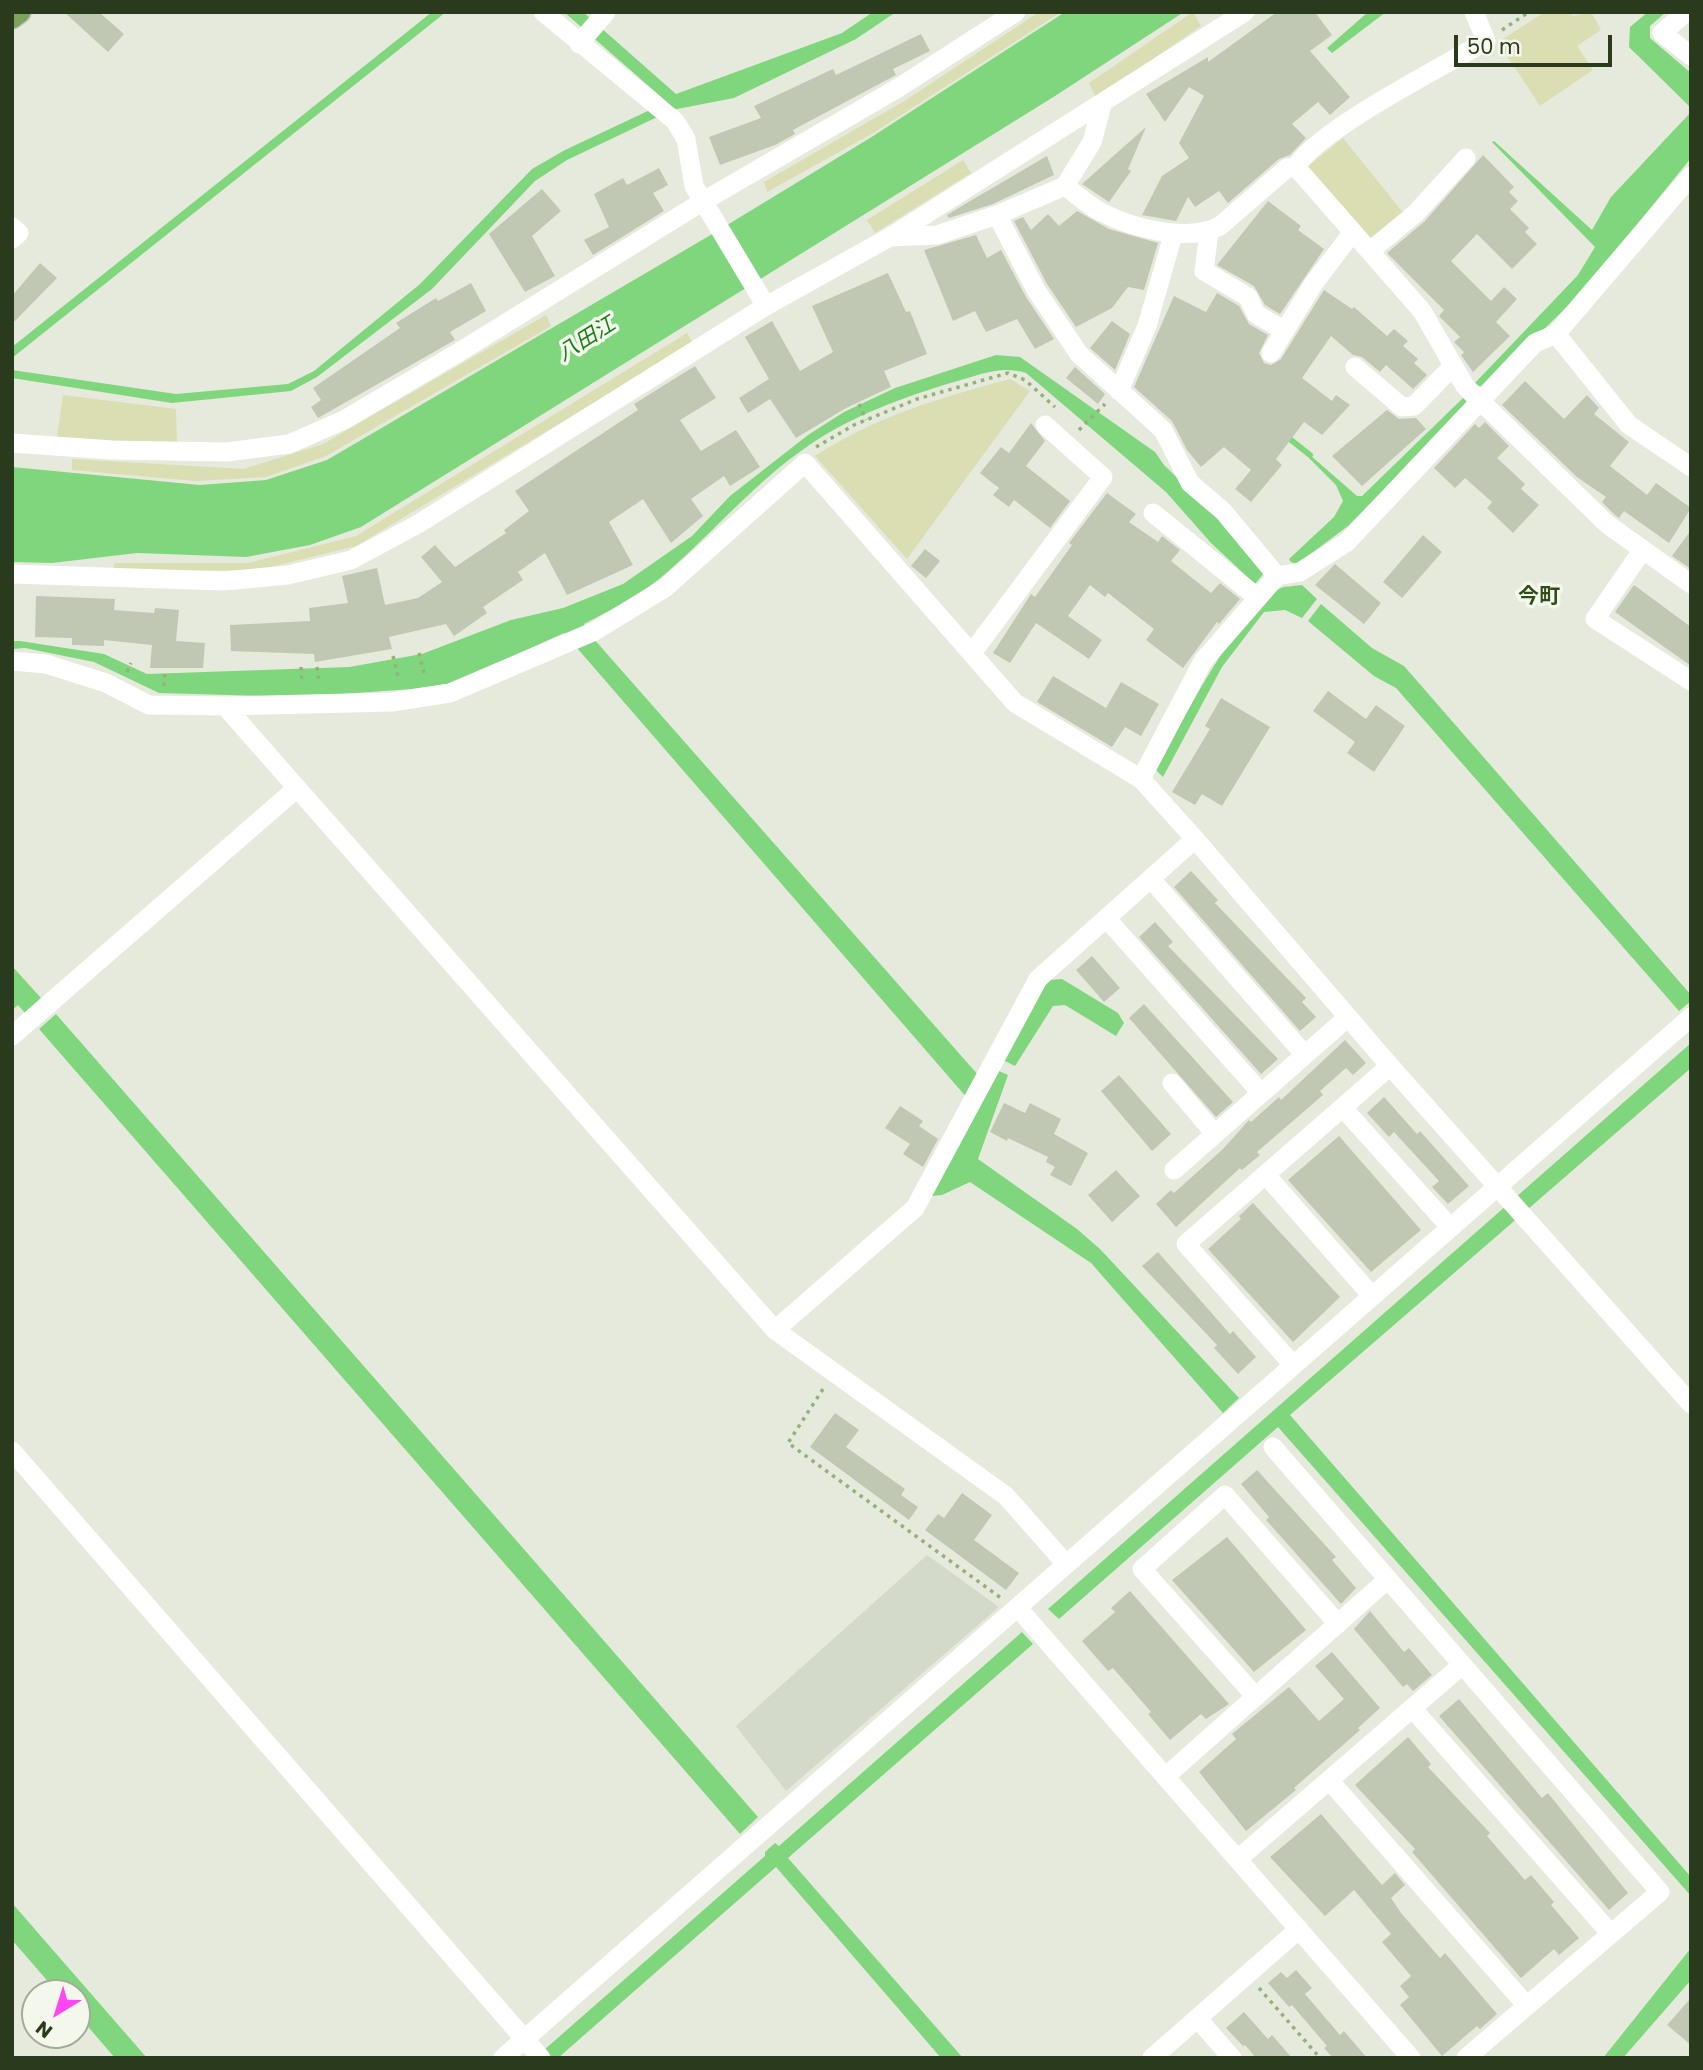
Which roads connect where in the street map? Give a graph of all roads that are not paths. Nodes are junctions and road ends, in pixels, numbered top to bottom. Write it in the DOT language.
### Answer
graph roads {
  1 [pos="20,12"];
  2 [pos="543,12"];
  3 [pos="1016,12"];
  4 [pos="1245,12"];
  5 [pos="1474,12"];
  6 [pos="1686,12"];
  7 [pos="603,16"];
  8 [pos="12,18"];
  9 [pos="579,44"];
  10 [pos="1691,56"];
  11 [pos="1102,105"];
  12 [pos="1466,158"];
  13 [pos="1296,167"];
  14 [pos="1691,176"];
  15 [pos="1065,186"];
  16 [pos="702,202"];
  17 [pos="997,215"];
  18 [pos="12,228"];
  19 [pos="1209,232"];
  20 [pos="1353,232"];
  21 [pos="1173,235"];
  22 [pos="890,237"];
  23 [pos="12,239"];
  24 [pos="1370,251"];
  25 [pos="766,306"];
  26 [pos="1285,331"];
  27 [pos="1556,334"];
  28 [pos="1271,353"];
  29 [pos="1453,366"];
  30 [pos="1355,367"];
  31 [pos="1119,391"];
  32 [pos="1480,401"];
  33 [pos="1052,418"];
  34 [pos="12,443"];
  35 [pos="1691,467"];
  36 [pos="1153,513"];
  37 [pos="1642,551"];
  38 [pos="12,574"];
  39 [pos="1277,576"];
  40 [pos="1691,584"];
  41 [pos="1258,598"];
  42 [pos="972,653"];
  43 [pos="12,662"];
  44 [pos="1691,681"];
  45 [pos="225,706"];
  46 [pos="1141,779"];
  47 [pos="297,788"];
  48 [pos="1195,839"];
  49 [pos="1151,879"];
  50 [pos="1107,919"];
  51 [pos="1348,1017"];
  52 [pos="1691,1017"];
  53 [pos="12,1036"];
  54 [pos="1305,1055"];
  55 [pos="1390,1066"];
  56 [pos="1172,1083"];
  57 [pos="1261,1093"];
  58 [pos="1343,1108"];
  59 [pos="1215,1134"];
  60 [pos="1174,1170"];
  61 [pos="1266,1175"];
  62 [pos="1498,1185"];
  63 [pos="1450,1227"];
  64 [pos="1372,1296"];
  65 [pos="775,1330"];
  66 [pos="1293,1365"];
  67 [pos="1691,1404"];
  68 [pos="1273,1447"];
  69 [pos="12,1451"];
  70 [pos="1066,1564"];
  71 [pos="1388,1579"];
  72 [pos="1018,1608"];
  73 [pos="1338,1624"];
  74 [pos="1462,1665"];
  75 [pos="1256,1697"];
  76 [pos="1412,1708"];
  77 [pos="1165,1777"];
  78 [pos="1329,1780"];
  79 [pos="1238,1859"];
  80 [pos="1299,1929"];
  81 [pos="1611,1934"];
  82 [pos="1527,2006"];
  83 [pos="1198,2018"];
  84 [pos="525,2039"];
  85 [pos="1401,2054"];
  86 [pos="503,2058"];
  87 [pos="541,2058"];
  88 [pos="1152,2058"];
  89 [pos="1233,2058"];
  90 [pos="1466,2058"];
  1 -- 8 [label="main road"];
  2 -- 9 [label="street"];
  3 -- 16 [label="street"];
  4 -- 11 [label="street"];
  5 -- 13 [label="street"];
  6 -- 10 [label="street"];
  7 -- 9 [label="street"];
  9 -- 16 [label="street"];
  11 -- 15 [label="street"];
  11 -- 22 [label="street"];
  12 -- 24 [label="street"];
  13 -- 19 [label="street"];
  13 -- 20 [label="street"];
  14 -- 27 [label="street"];
  15 -- 17 [label="street"];
  15 -- 21 [label="street"];
  16 -- 25 [label="street"];
  16 -- 34 [label="street"];
  17 -- 22 [label="street"];
  17 -- 31 [label="street"];
  18 -- 23 [label="street"];
  19 -- 21 [label="street"];
  19 -- 26 [label="street"];
  20 -- 24 [label="street"];
  20 -- 26 [label="street"];
  21 -- 31 [label="street"];
  22 -- 25 [label="street"];
  24 -- 29 [label="street"];
  25 -- 38 [label="street"];
  26 -- 28 [label="street"];
  27 -- 32 [label="street"];
  27 -- 35 [label="street"];
  29 -- 30 [label="street"];
  29 -- 32 [label="street"];
  31 -- 39 [label="street"];
  32 -- 37 [label="street"];
  32 -- 39 [label="street"];
  33 -- 42 [label="street"];
  36 -- 41 [label="street"];
  37 -- 40 [label="street"];
  37 -- 44 [label="street"];
  39 -- 41 [label="street"];
  41 -- 46 [label="street"];
  42 -- 45 [label="street"];
  42 -- 46 [label="street"];
  43 -- 45 [label="street"];
  45 -- 47 [label="street"];
  46 -- 48 [label="street"];
  47 -- 53 [label="street"];
  47 -- 65 [label="street"];
  48 -- 49 [label="street"];
  48 -- 51 [label="street"];
  49 -- 50 [label="street"];
  49 -- 54 [label="street"];
  50 -- 57 [label="street"];
  50 -- 65 [label="street"];
  51 -- 54 [label="street"];
  51 -- 55 [label="street"];
  52 -- 62 [label="street"];
  54 -- 57 [label="street"];
  55 -- 58 [label="street"];
  55 -- 62 [label="street"];
  56 -- 59 [label="street"];
  57 -- 59 [label="street"];
  58 -- 61 [label="street"];
  58 -- 63 [label="street"];
  59 -- 60 [label="street"];
  61 -- 64 [label="street"];
  61 -- 66 [label="street"];
  62 -- 63 [label="street"];
  62 -- 67 [label="street"];
  63 -- 64 [label="street"];
  64 -- 66 [label="street"];
  65 -- 70 [label="street"];
  66 -- 70 [label="street"];
  68 -- 71 [label="street"];
  69 -- 84 [label="street"];
  70 -- 72 [label="street"];
  71 -- 73 [label="street"];
  71 -- 74 [label="street"];
  72 -- 77 [label="street"];
  72 -- 84 [label="street"];
  73 -- 75 [label="street"];
  73 -- 75 [label="street"];
  74 -- 76 [label="street"];
  74 -- 81 [label="street"];
  75 -- 77 [label="street"];
  76 -- 78 [label="street"];
  76 -- 81 [label="street"];
  77 -- 79 [label="street"];
  78 -- 79 [label="street"];
  78 -- 82 [label="street"];
  79 -- 80 [label="street"];
  80 -- 83 [label="street"];
  80 -- 85 [label="street"];
  81 -- 82 [label="street"];
  82 -- 90 [label="street"];
  83 -- 88 [label="street"];
  83 -- 89 [label="street"];
  84 -- 86 [label="street"];
  84 -- 87 [label="street"];
}
